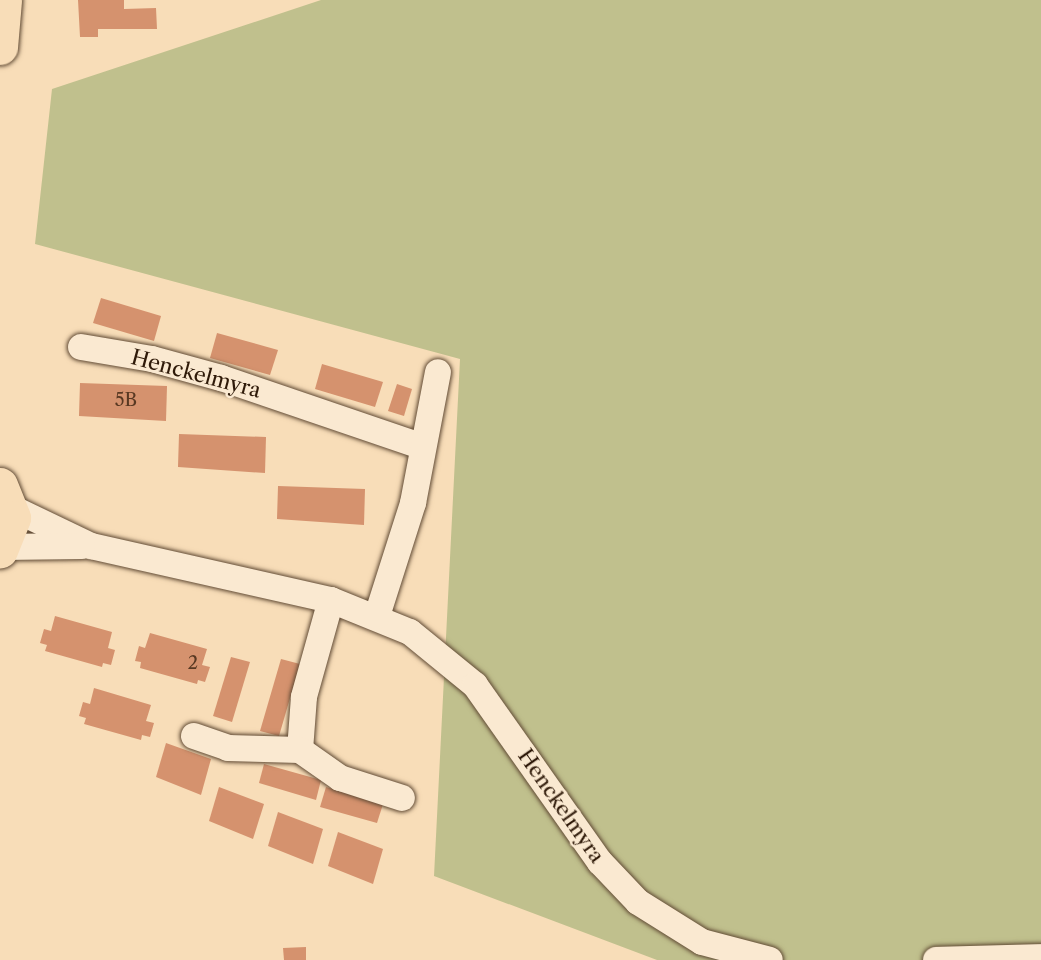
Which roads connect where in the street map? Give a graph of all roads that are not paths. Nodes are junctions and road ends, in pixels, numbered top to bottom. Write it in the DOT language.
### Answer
graph roads {
  1 [pos="5,0"];
  2 [pos="0,47"];
  3 [pos="81,347"];
  4 [pos="438,372"];
  5 [pos="421,446"];
  6 [pos="6,496"];
  7 [pos="91,546"];
  8 [pos="2,548"];
  9 [pos="331,600"];
  10 [pos="377,616"];
  11 [pos="194,736"];
  12 [pos="300,750"];
  13 [pos="402,798"];
  14 [pos="1041,957"];
  15 [pos="770,960"];
  16 [pos="936,960"];
  17 [pos="971,960"];
  1 -- 2 [label="main road"];
  3 -- 5 [label="street, Henckelmyra"];
  4 -- 5 [label="street"];
  5 -- 10 [label="street"];
  6 -- 7 [label="street, Henckelmyra"];
  6 -- 8 [label="main road"];
  7 -- 8 [label="street, Henckelmyra"];
  7 -- 9 [label="street, Henckelmyra"];
  9 -- 10 [label="street, Henckelmyra"];
  9 -- 12 [label="street"];
  10 -- 15 [label="street, Henckelmyra"];
  11 -- 12 [label="street"];
  12 -- 13 [label="street"];
  14 -- 17 [label="street"];
  16 -- 17 [label="street"];
}
